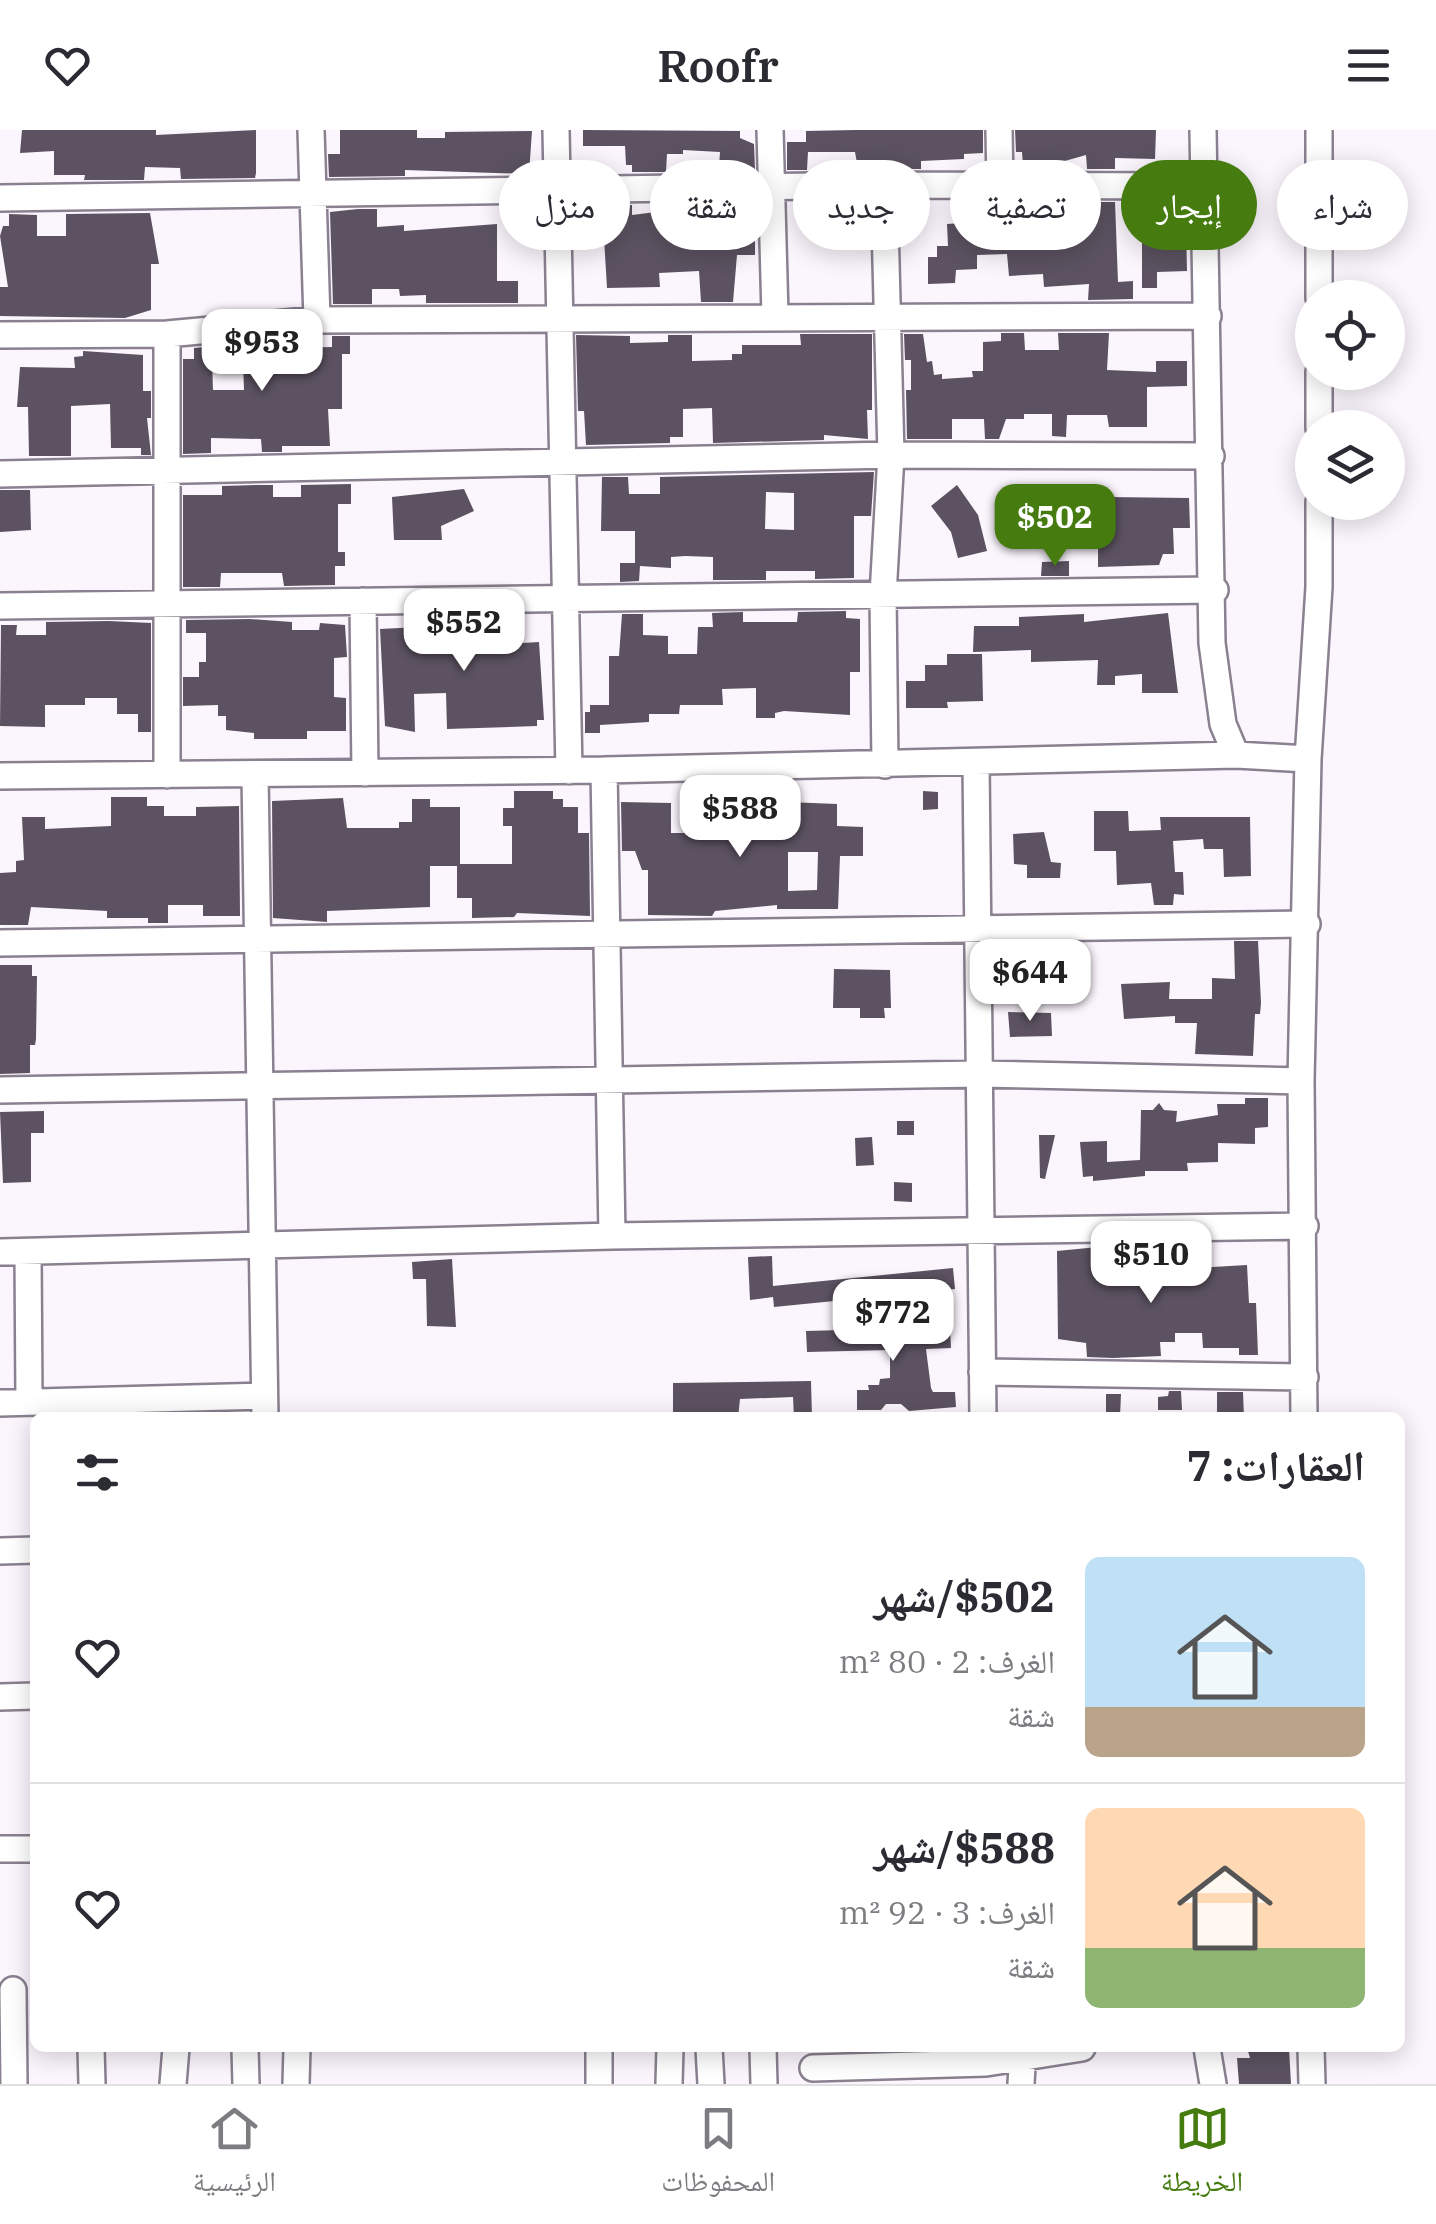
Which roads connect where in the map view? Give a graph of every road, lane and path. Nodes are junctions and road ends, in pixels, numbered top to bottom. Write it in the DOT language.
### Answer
graph roads {
  1 [pos="311,130"];
  2 [pos="556,130"];
  3 [pos="770,130"];
  4 [pos="999,130"];
  5 [pos="1203,130"];
  6 [pos="1319,130"];
  7 [pos="557,160"];
  8 [pos="771,160"];
  9 [pos="1000,160"];
  10 [pos="1204,160"];
  11 [pos="499,190"];
  12 [pos="310,194"];
  13 [pos="0,198"];
  14 [pos="773,231"];
  15 [pos="559,250"];
  16 [pos="884,250"];
  17 [pos="1206,250"];
  18 [pos="1319,280"];
  19 [pos="775,316"];
  20 [pos="1208,316"];
  21 [pos="884,317"];
  22 [pos="317,320"];
  23 [pos="561,320"];
  24 [pos="167,334"];
  25 [pos="0,335"];
  26 [pos="891,455"];
  27 [pos="1211,456"];
  28 [pos="563,463"];
  29 [pos="166,470"];
  30 [pos="0,474"];
  31 [pos="1319,520"];
  32 [pos="1215,590"];
  33 [pos="883,595"];
  34 [pos="566,599"];
  35 [pos="363,602"];
  36 [pos="166,604"];
  37 [pos="0,606"];
  38 [pos="1236,756"];
  39 [pos="1308,760"];
  40 [pos="976,763"];
  41 [pos="885,764"];
  42 [pos="569,770"];
  43 [pos="604,770"];
  44 [pos="365,773"];
  45 [pos="254,774"];
  46 [pos="166,775"];
  47 [pos="0,776"];
  48 [pos="1307,924"];
  49 [pos="979,929"];
  50 [pos="608,937"];
  51 [pos="255,938"];
  52 [pos="0,943"];
  53 [pos="980,1074"];
  54 [pos="610,1080"];
  55 [pos="1302,1080"];
  56 [pos="256,1084"];
  57 [pos="0,1090"];
  58 [pos="1305,1226"];
  59 [pos="982,1232"];
  60 [pos="612,1236"];
  61 [pos="261,1248"];
  62 [pos="0,1252"];
  63 [pos="28,1252"];
  64 [pos="982,1372"];
  65 [pos="1305,1377"];
  66 [pos="29,1402"];
  67 [pos="0,1403"];
  68 [pos="265,1407"];
  69 [pos="983,1412"];
  70 [pos="1304,1412"];
  71 [pos="30,1550"];
  72 [pos="0,1551"];
  73 [pos="0,1696"];
  74 [pos="30,1696"];
  75 [pos="30,1848"];
  76 [pos="0,1849"];
  77 [pos="16,1990"];
  78 [pos="91,2052"];
  79 [pos="176,2052"];
  80 [pos="245,2052"];
  81 [pos="296,2052"];
  82 [pos="598,2052"];
  83 [pos="670,2052"];
  84 [pos="709,2052"];
  85 [pos="763,2052"];
  86 [pos="1024,2052"];
  87 [pos="1209,2052"];
  88 [pos="1311,2052"];
  89 [pos="813,2068"];
  90 [pos="14,2084"];
  91 [pos="92,2084"];
  92 [pos="173,2084"];
  93 [pos="246,2084"];
  94 [pos="296,2084"];
  95 [pos="592,2084"];
  96 [pos="669,2084"];
  97 [pos="711,2084"];
  98 [pos="764,2084"];
  99 [pos="1022,2084"];
  100 [pos="1213,2084"];
  101 [pos="1312,2084"];
  1 -- 12 [label="street"];
  2 -- 7 [label="street"];
  3 -- 8 [label="street"];
  4 -- 9 [label="street"];
  5 -- 10 [label="street"];
  6 -- 18 [label="street"];
  11 -- 12 [label="street"];
  12 -- 13 [label="street"];
  12 -- 22 [label="street"];
  14 -- 19 [label="street"];
  15 -- 23 [label="street"];
  16 -- 21 [label="street"];
  17 -- 20 [label="street"];
  19 -- 21 [label="street"];
  19 -- 23 [label="street"];
  20 -- 21 [label="street"];
  20 -- 27 [label="street"];
  21 -- 26 [label="street"];
  22 -- 23 [label="street"];
  22 -- 24 [label="street"];
  23 -- 28 [label="street"];
  24 -- 25 [label="street"];
  24 -- 29 [label="street"];
  26 -- 27 [label="street"];
  26 -- 28 [label="street"];
  26 -- 33 [label="street"];
  27 -- 32 [label="street"];
  28 -- 29 [label="street"];
  28 -- 34 [label="street"];
  29 -- 30 [label="street"];
  29 -- 36 [label="street"];
  31 -- 39 [label="street"];
  32 -- 33 [label="street"];
  32 -- 38 [label="street"];
  33 -- 34 [label="street"];
  33 -- 41 [label="street"];
  34 -- 35 [label="street"];
  34 -- 42 [label="street"];
  35 -- 36 [label="street"];
  35 -- 44 [label="street"];
  36 -- 37 [label="street"];
  36 -- 46 [label="street"];
  38 -- 39 [label="street"];
  38 -- 40 [label="street"];
  39 -- 48 [label="street"];
  40 -- 41 [label="street"];
  40 -- 49 [label="street"];
  41 -- 43 [label="street"];
  42 -- 43 [label="street"];
  42 -- 44 [label="street"];
  43 -- 50 [label="street"];
  44 -- 45 [label="street"];
  45 -- 46 [label="street"];
  45 -- 51 [label="street"];
  46 -- 47 [label="street"];
  48 -- 49 [label="street"];
  48 -- 55 [label="street"];
  49 -- 50 [label="street"];
  49 -- 53 [label="street"];
  50 -- 51 [label="street"];
  50 -- 54 [label="street"];
  51 -- 52 [label="street"];
  51 -- 56 [label="street"];
  53 -- 54 [label="street"];
  53 -- 55 [label="street"];
  53 -- 59 [label="street"];
  54 -- 56 [label="street"];
  54 -- 60 [label="street"];
  55 -- 58 [label="street"];
  56 -- 57 [label="street"];
  56 -- 61 [label="street"];
  58 -- 59 [label="street"];
  58 -- 65 [label="street"];
  59 -- 60 [label="street"];
  59 -- 64 [label="street"];
  60 -- 61 [label="street"];
  61 -- 63 [label="street"];
  61 -- 68 [label="street"];
  62 -- 63 [label="street"];
  63 -- 66 [label="street"];
  64 -- 65 [label="street"];
  64 -- 69 [label="street"];
  65 -- 70 [label="street"];
  66 -- 67 [label="street"];
  66 -- 68 [label="street"];
  71 -- 72 [label="street"];
  73 -- 74 [label="street"];
  75 -- 76 [label="street"];
  77 -- 90 [label="street"];
  78 -- 91 [label="street"];
  79 -- 92 [label="street"];
  80 -- 93 [label="street"];
  81 -- 94 [label="street"];
  82 -- 95 [label="street"];
  83 -- 96 [label="street"];
  84 -- 97 [label="street"];
  85 -- 98 [label="street"];
  86 -- 89 [label="street"];
  86 -- 99 [label="street"];
  87 -- 100 [label="street"];
  88 -- 101 [label="street"];
}
